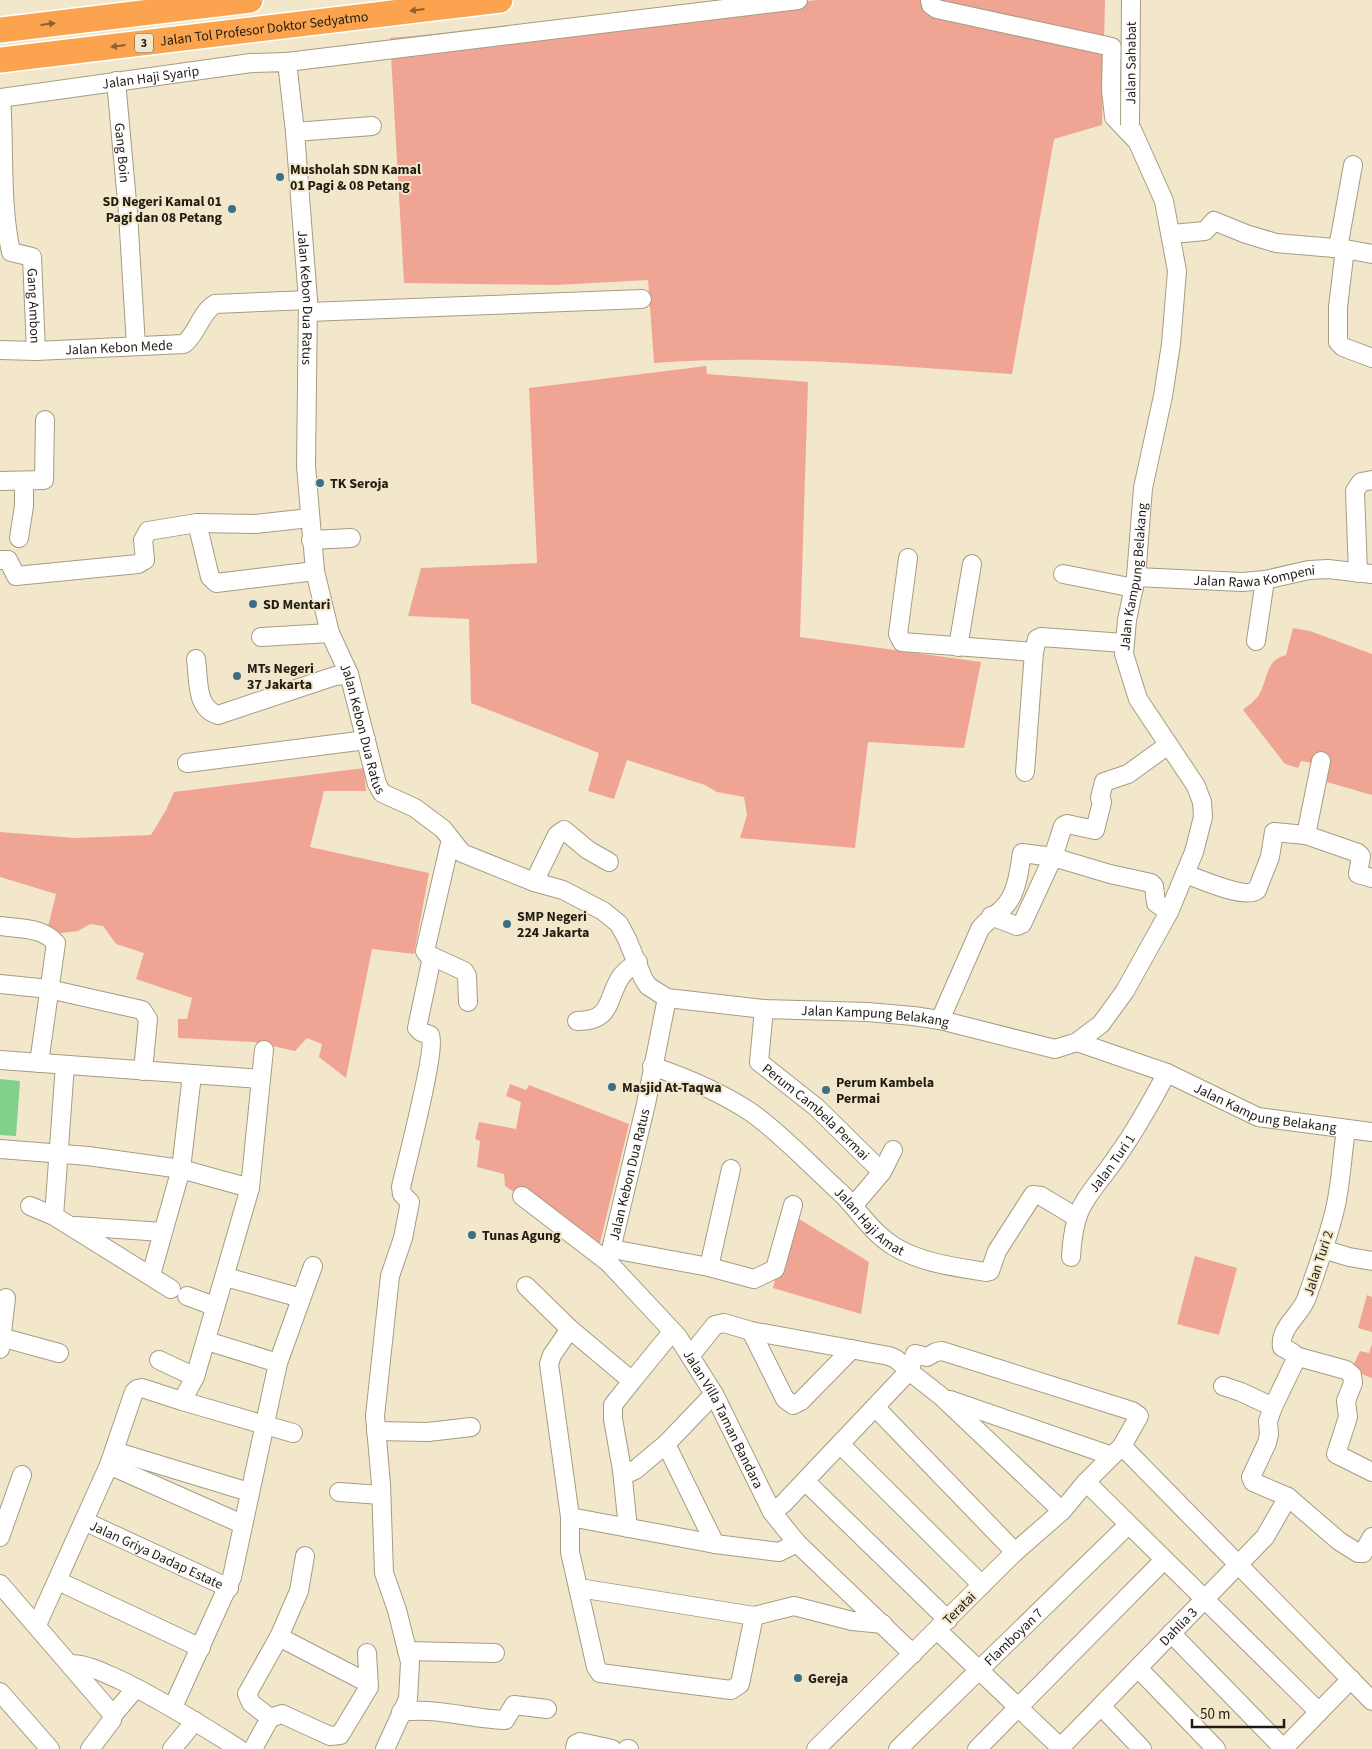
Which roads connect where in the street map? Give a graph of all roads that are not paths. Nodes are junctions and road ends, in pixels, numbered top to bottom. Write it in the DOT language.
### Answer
graph roads {
  1 [pos="250,0"];
  2 [pos="500,0"];
  3 [pos="798,0"];
  4 [pos="930,0"];
  5 [pos="1131,0"];
  6 [pos="1140,0"];
  7 [pos="0,30"];
  8 [pos="1112,47"];
  9 [pos="0,60"];
  10 [pos="288,70"];
  11 [pos="116,82"];
  12 [pos="0,98"];
  13 [pos="1130,125"];
  14 [pos="372,126"];
  15 [pos="295,132"];
  16 [pos="1137,142"];
  17 [pos="1353,165"];
  18 [pos="1172,234"];
  19 [pos="1341,249"];
  20 [pos="1372,254"];
  21 [pos="642,299"];
  22 [pos="308,306"];
  23 [pos="136,346"];
  24 [pos="0,350"];
  25 [pos="36,351"];
  26 [pos="1372,358"];
  27 [pos="45,420"];
  28 [pos="1372,480"];
  29 [pos="0,482"];
  30 [pos="24,482"];
  31 [pos="310,518"];
  32 [pos="197,523"];
  33 [pos="19,538"];
  34 [pos="351,538"];
  35 [pos="311,540"];
  36 [pos="908,558"];
  37 [pos="0,560"];
  38 [pos="972,564"];
  39 [pos="315,571"];
  40 [pos="1365,573"];
  41 [pos="1063,574"];
  42 [pos="1265,580"];
  43 [pos="1135,583"];
  44 [pos="330,633"];
  45 [pos="261,637"];
  46 [pos="1256,641"];
  47 [pos="1124,643"];
  48 [pos="958,647"];
  49 [pos="1034,652"];
  50 [pos="196,659"];
  51 [pos="349,674"];
  52 [pos="366,740"];
  53 [pos="1168,745"];
  54 [pos="1321,761"];
  55 [pos="187,763"];
  56 [pos="1025,772"];
  57 [pos="1306,835"];
  58 [pos="451,839"];
  59 [pos="1053,857"];
  60 [pos="609,862"];
  61 [pos="1185,874"];
  62 [pos="1372,878"];
  63 [pos="534,882"];
  64 [pos="1169,912"];
  65 [pos="991,916"];
  66 [pos="0,926"];
  67 [pos="432,956"];
  68 [pos="638,962"];
  69 [pos="0,984"];
  70 [pos="49,988"];
  71 [pos="667,998"];
  72 [pos="468,1002"];
  73 [pos="764,1009"];
  74 [pos="940,1020"];
  75 [pos="577,1021"];
  76 [pos="1077,1042"];
  77 [pos="264,1050"];
  78 [pos="0,1060"];
  79 [pos="39,1063"];
  80 [pos="65,1065"];
  81 [pos="652,1066"];
  82 [pos="143,1071"];
  83 [pos="1168,1073"];
  84 [pos="192,1075"];
  85 [pos="261,1079"];
  86 [pos="1346,1130"];
  87 [pos="1372,1132"];
  88 [pos="0,1149"];
  89 [pos="893,1150"];
  90 [pos="60,1153"];
  91 [pos="180,1169"];
  92 [pos="731,1169"];
  93 [pos="882,1172"];
  94 [pos="250,1188"];
  95 [pos="522,1196"];
  96 [pos="856,1204"];
  97 [pos="794,1205"];
  98 [pos="30,1206"];
  99 [pos="54,1216"];
  100 [pos="1076,1217"];
  101 [pos="73,1226"];
  102 [pos="162,1232"];
  103 [pos="1323,1249"];
  104 [pos="610,1255"];
  105 [pos="1071,1256"];
  106 [pos="1372,1261"];
  107 [pos="313,1266"];
  108 [pos="709,1267"];
  109 [pos="151,1275"];
  110 [pos="226,1277"];
  111 [pos="526,1286"];
  112 [pos="170,1288"];
  113 [pos="187,1296"];
  114 [pos="6,1298"];
  115 [pos="300,1298"];
  116 [pos="214,1306"];
  117 [pos="570,1329"];
  118 [pos="751,1331"];
  119 [pos="672,1332"];
  120 [pos="1,1341"];
  121 [pos="207,1341"];
  122 [pos="852,1350"];
  123 [pos="59,1353"];
  124 [pos="690,1356"];
  125 [pos="1295,1356"];
  126 [pos="159,1360"];
  127 [pos="278,1363"];
  128 [pos="909,1370"];
  129 [pos="195,1377"];
  130 [pos="632,1381"];
  131 [pos="1223,1386"];
  132 [pos="714,1394"];
  133 [pos="942,1397"];
  134 [pos="182,1401"];
  135 [pos="875,1407"];
  136 [pos="1272,1407"];
  137 [pos="264,1425"];
  138 [pos="471,1427"];
  139 [pos="376,1431"];
  140 [pos="293,1433"];
  141 [pos="666,1444"];
  142 [pos="840,1444"];
  143 [pos="1112,1456"];
  144 [pos="112,1458"];
  145 [pos="622,1470"];
  146 [pos="1372,1472"];
  147 [pos="22,1475"];
  148 [pos="805,1481"];
  149 [pos="1086,1482"];
  150 [pos="249,1492"];
  151 [pos="340,1492"];
  152 [pos="381,1495"];
  153 [pos="1288,1498"];
  154 [pos="1062,1511"];
  155 [pos="772,1512"];
  156 [pos="570,1517"];
  157 [pos="84,1521"];
  158 [pos="242,1524"];
  159 [pos="1128,1525"];
  160 [pos="628,1528"];
  161 [pos="0,1537"];
  162 [pos="1372,1537"];
  163 [pos="797,1543"];
  164 [pos="714,1544"];
  165 [pos="1015,1552"];
  166 [pos="305,1556"];
  167 [pos="1164,1560"];
  168 [pos="1238,1563"];
  169 [pos="58,1581"];
  170 [pos="0,1584"];
  171 [pos="982,1585"];
  172 [pos="228,1588"];
  173 [pos="580,1588"];
  174 [pos="1203,1599"];
  175 [pos="754,1616"];
  176 [pos="883,1624"];
  177 [pos="37,1625"];
  178 [pos="942,1625"];
  179 [pos="1171,1633"];
  180 [pos="279,1637"];
  181 [pos="201,1648"];
  182 [pos="407,1651"];
  183 [pos="367,1653"];
  184 [pos="495,1653"];
  185 [pos="913,1654"];
  186 [pos="70,1664"];
  187 [pos="1138,1668"];
  188 [pos="979,1670"];
  189 [pos="1351,1679"];
  190 [pos="368,1683"];
  191 [pos="136,1688"];
  192 [pos="0,1692"];
  193 [pos="1372,1701"];
  194 [pos="1101,1706"];
  195 [pos="173,1707"];
  196 [pos="1018,1707"];
  197 [pos="547,1709"];
  198 [pos="401,1712"];
  199 [pos="1318,1712"];
  200 [pos="113,1715"];
  201 [pos="270,1718"];
  202 [pos="195,1721"];
  203 [pos="818,1748"];
  204 [pos="50,1749"];
  205 [pos="90,1749"];
  206 [pos="172,1749"];
  207 [pos="239,1749"];
  208 [pos="253,1749"];
  209 [pos="385,1749"];
  210 [pos="575,1749"];
  211 [pos="612,1749"];
  212 [pos="898,1749"];
  213 [pos="977,1749"];
  214 [pos="1060,1749"];
  215 [pos="1142,1749"];
  216 [pos="1216,1749"];
  217 [pos="1283,1749"];
  7 -- 1 [label="highway, 3, one-way"];
  2 -- 9 [label="highway, Jalan Tol Profesor Doktor Sedyatmo / 3, one-way"];
  3 -- 10 [label="street, Jalan Haji Syarip"];
  4 -- 8 [label="street"];
  5 -- 13 [label="street, Jalan Sahabat, bridge"];
  6 -- 8 [label="street"];
  8 -- 16 [label="street"];
  10 -- 11 [label="street, Jalan Haji Syarip"];
  10 -- 15 [label="street, Jalan Kebon Dua Ratus"];
  11 -- 12 [label="street, Jalan Haji Syarip"];
  11 -- 23 [label="street, Gang Boin"];
  12 -- 25 [label="street, Gang Ambon"];
  13 -- 16 [label="street, Jalan Kampung Belakang"];
  14 -- 15 [label="street"];
  15 -- 22 [label="street, Jalan Kebon Dua Ratus"];
  16 -- 18 [label="street, Jalan Kampung Belakang"];
  17 -- 19 [label="street"];
  18 -- 19 [label="street"];
  18 -- 43 [label="street, Jalan Kampung Belakang"];
  19 -- 20 [label="street"];
  19 -- 26 [label="street"];
  21 -- 22 [label="street, Jalan Kebon Mede"];
  22 -- 23 [label="street, Jalan Kebon Mede"];
  22 -- 31 [label="street, Jalan Kebon Dua Ratus"];
  23 -- 25 [label="street, Jalan Kebon Mede"];
  24 -- 25 [label="street, Jalan Kebon Mede"];
  27 -- 30 [label="street"];
  28 -- 40 [label="street"];
  29 -- 30 [label="street"];
  30 -- 33 [label="street"];
  31 -- 32 [label="street"];
  31 -- 35 [label="street, Jalan Kebon Dua Ratus"];
  32 -- 37 [label="street"];
  32 -- 39 [label="street"];
  34 -- 35 [label="street"];
  35 -- 39 [label="street, Jalan Kebon Dua Ratus"];
  36 -- 48 [label="street"];
  38 -- 48 [label="street"];
  39 -- 44 [label="street, Jalan Kebon Dua Ratus"];
  40 -- 42 [label="street, Jalan Rawa Kompeni"];
  41 -- 43 [label="street, Jalan Rawa Kompeni"];
  42 -- 43 [label="street, Jalan Rawa Kompeni"];
  42 -- 46 [label="street"];
  43 -- 47 [label="street, Jalan Kampung Belakang"];
  44 -- 45 [label="street"];
  44 -- 51 [label="street, Jalan Kebon Dua Ratus"];
  47 -- 49 [label="street"];
  47 -- 53 [label="street, Jalan Kampung Belakang"];
  48 -- 49 [label="street"];
  49 -- 56 [label="street"];
  50 -- 51 [label="street"];
  51 -- 52 [label="street, Jalan Kebon Dua Ratus"];
  52 -- 55 [label="street"];
  52 -- 58 [label="street, Jalan Kebon Dua Ratus"];
  53 -- 59 [label="street"];
  53 -- 61 [label="street, Jalan Kampung Belakang"];
  54 -- 57 [label="street"];
  57 -- 61 [label="street"];
  57 -- 62 [label="street"];
  58 -- 63 [label="street, Jalan Kebon Dua Ratus"];
  58 -- 67 [label="street"];
  59 -- 64 [label="street"];
  59 -- 65 [label="street"];
  59 -- 65 [label="street"];
  60 -- 63 [label="street"];
  61 -- 64 [label="street, Jalan Kampung Belakang"];
  63 -- 68 [label="street, Jalan Kebon Dua Ratus"];
  64 -- 76 [label="street, Jalan Kampung Belakang"];
  65 -- 74 [label="street"];
  66 -- 70 [label="street"];
  67 -- 72 [label="street"];
  67 -- 139 [label="street"];
  68 -- 71 [label="street, Jalan Kebon Dua Ratus"];
  68 -- 75 [label="street"];
  69 -- 70 [label="street"];
  70 -- 79 [label="street"];
  70 -- 82 [label="street"];
  71 -- 73 [label="street, Jalan Kampung Belakang"];
  71 -- 81 [label="street, Jalan Kebon Dua Ratus"];
  73 -- 74 [label="street, Jalan Kampung Belakang"];
  73 -- 93 [label="street, Perum Cambela Permai"];
  74 -- 76 [label="street, Jalan Kampung Belakang"];
  76 -- 83 [label="street, Jalan Kampung Belakang"];
  77 -- 85 [label="street"];
  78 -- 79 [label="street"];
  79 -- 80 [label="street"];
  80 -- 82 [label="street"];
  80 -- 90 [label="street"];
  81 -- 96 [label="street, Jalan Haji Amat"];
  81 -- 104 [label="street, Jalan Kebon Dua Ratus"];
  82 -- 84 [label="street"];
  83 -- 86 [label="street, Jalan Kampung Belakang"];
  83 -- 100 [label="street, Jalan Turi 1"];
  84 -- 85 [label="street"];
  84 -- 91 [label="street"];
  85 -- 94 [label="street"];
  86 -- 87 [label="street, Jalan Kampung Belakang"];
  86 -- 103 [label="street, Jalan Turi 2"];
  88 -- 90 [label="street"];
  89 -- 93 [label="street"];
  90 -- 91 [label="street"];
  90 -- 99 [label="street"];
  91 -- 94 [label="street"];
  91 -- 102 [label="street"];
  92 -- 108 [label="street"];
  93 -- 96 [label="street"];
  94 -- 110 [label="street"];
  95 -- 104 [label="street, Jalan Villa Taman Bandara"];
  96 -- 100 [label="street, Jalan Haji Amat"];
  97 -- 108 [label="street"];
  98 -- 99 [label="street"];
  99 -- 101 [label="street"];
  100 -- 105 [label="street, Jalan Turi 1"];
  101 -- 102 [label="street"];
  101 -- 109 [label="street"];
  102 -- 109 [label="street"];
  103 -- 106 [label="street"];
  103 -- 125 [label="street, Jalan Turi 2"];
  104 -- 108 [label="street"];
  104 -- 119 [label="street, Jalan Villa Taman Bandara"];
  107 -- 115 [label="street, Jalan Griya Dadap Estate"];
  109 -- 112 [label="street"];
  110 -- 115 [label="street"];
  110 -- 116 [label="street"];
  111 -- 117 [label="street"];
  113 -- 116 [label="street"];
  114 -- 120 [label="street"];
  115 -- 127 [label="street, Jalan Griya Dadap Estate"];
  116 -- 121 [label="street"];
  117 -- 130 [label="street"];
  117 -- 156 [label="street"];
  118 -- 122 [label="street"];
  118 -- 122 [label="street"];
  118 -- 124 [label="street"];
  119 -- 124 [label="street, Jalan Villa Taman Bandara"];
  119 -- 130 [label="street"];
  120 -- 123 [label="street"];
  121 -- 127 [label="street"];
  121 -- 129 [label="street"];
  122 -- 128 [label="street"];
  124 -- 132 [label="street, Jalan Villa Taman Bandara"];
  125 -- 136 [label="street"];
  125 -- 146 [label="street"];
  126 -- 129 [label="street"];
  127 -- 137 [label="street, Jalan Griya Dadap Estate"];
  128 -- 133 [label="street"];
  128 -- 135 [label="street"];
  128 -- 143 [label="street, Teratai"];
  129 -- 134 [label="street"];
  130 -- 145 [label="street"];
  131 -- 136 [label="street"];
  132 -- 141 [label="street"];
  132 -- 155 [label="street, Jalan Villa Taman Bandara"];
  133 -- 143 [label="street"];
  133 -- 154 [label="street"];
  134 -- 137 [label="street, Jalan Griya Dadap Estate"];
  134 -- 144 [label="street, Jalan Griya Dadap Estate"];
  135 -- 142 [label="street"];
  135 -- 165 [label="street"];
  136 -- 153 [label="street"];
  137 -- 140 [label="street, Jalan Griya Dadap Estate"];
  137 -- 150 [label="street, Jalan Griya Dadap Estate"];
  138 -- 139 [label="street"];
  139 -- 152 [label="street"];
  141 -- 145 [label="street"];
  141 -- 164 [label="street"];
  142 -- 148 [label="street"];
  142 -- 171 [label="street"];
  143 -- 149 [label="street, Teratai"];
  143 -- 168 [label="street"];
  144 -- 150 [label="street"];
  144 -- 157 [label="street, Jalan Griya Dadap Estate"];
  144 -- 158 [label="street"];
  145 -- 160 [label="street"];
  147 -- 161 [label="street"];
  148 -- 155 [label="street"];
  148 -- 178 [label="street"];
  149 -- 154 [label="street, Teratai"];
  149 -- 159 [label="street"];
  150 -- 158 [label="street, Jalan Griya Dadap Estate"];
  151 -- 152 [label="street"];
  152 -- 182 [label="street"];
  153 -- 162 [label="street"];
  153 -- 168 [label="street, Dahlia 3"];
  154 -- 165 [label="street, Teratai"];
  155 -- 163 [label="street, Jalan Villa Taman Bandara"];
  156 -- 160 [label="street"];
  156 -- 173 [label="street"];
  157 -- 169 [label="street, Jalan Griya Dadap Estate"];
  157 -- 172 [label="street, Jalan Griya Dadap Estate"];
  158 -- 172 [label="street, Jalan Griya Dadap Estate"];
  159 -- 167 [label="street"];
  159 -- 188 [label="street, Flamboyan 7"];
  160 -- 164 [label="street"];
  163 -- 164 [label="street"];
  163 -- 176 [label="street, Jalan Villa Taman Bandara"];
  165 -- 171 [label="street, Teratai"];
  166 -- 180 [label="street"];
  167 -- 174 [label="street"];
  167 -- 196 [label="street"];
  168 -- 174 [label="street, Dahlia 3"];
  168 -- 189 [label="street"];
  169 -- 177 [label="street, Jalan Griya Dadap Estate"];
  169 -- 181 [label="street"];
  170 -- 177 [label="street"];
  171 -- 178 [label="street, Teratai"];
  172 -- 181 [label="street, Jalan Griya Dadap Estate"];
  173 -- 175 [label="street"];
  173 -- 175 [label="street"];
  174 -- 179 [label="street, Dahlia 3"];
  174 -- 199 [label="street"];
  175 -- 176 [label="street"];
  176 -- 185 [label="street, Jalan Villa Taman Bandara"];
  177 -- 186 [label="street"];
  178 -- 185 [label="street, Teratai"];
  178 -- 188 [label="street"];
  179 -- 187 [label="street, Dahlia 3"];
  179 -- 217 [label="street"];
  180 -- 190 [label="street"];
  180 -- 201 [label="street"];
  181 -- 195 [label="street, Jalan Griya Dadap Estate"];
  182 -- 184 [label="street"];
  182 -- 198 [label="street"];
  183 -- 190 [label="street"];
  185 -- 203 [label="street, Teratai"];
  186 -- 191 [label="street"];
  186 -- 200 [label="street"];
  187 -- 194 [label="street, Dahlia 3"];
  187 -- 216 [label="street"];
  188 -- 196 [label="street"];
  188 -- 212 [label="street, Flamboyan 7"];
  189 -- 193 [label="street"];
  189 -- 199 [label="street"];
  190 -- 201 [label="street"];
  191 -- 195 [label="street"];
  191 -- 200 [label="street"];
  192 -- 204 [label="street"];
  194 -- 214 [label="street, Dahlia 3"];
  194 -- 215 [label="street"];
  195 -- 202 [label="street"];
  196 -- 213 [label="street"];
  196 -- 214 [label="street"];
  197 -- 198 [label="street"];
  198 -- 209 [label="street"];
  199 -- 217 [label="street"];
  200 -- 205 [label="street"];
  201 -- 208 [label="street"];
  202 -- 206 [label="street"];
  202 -- 207 [label="street"];
  210 -- 211 [label="street"];
}
